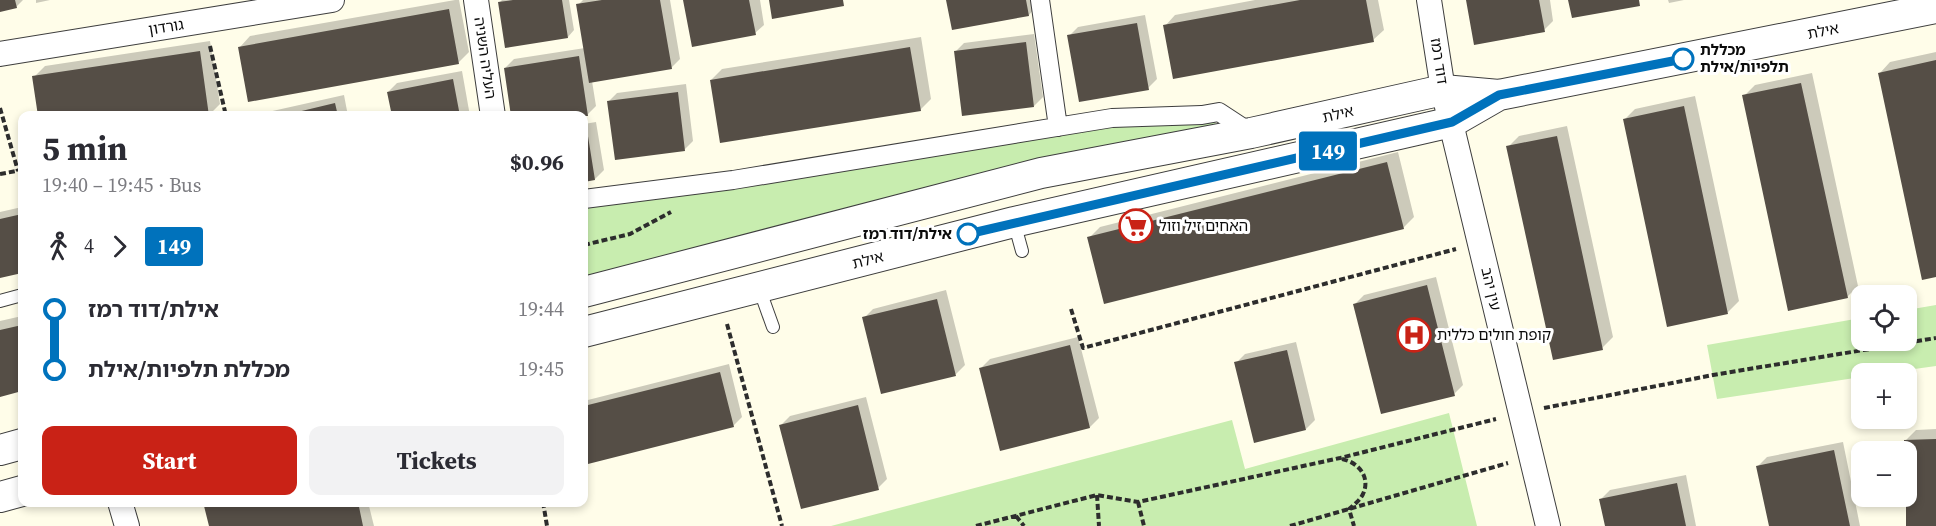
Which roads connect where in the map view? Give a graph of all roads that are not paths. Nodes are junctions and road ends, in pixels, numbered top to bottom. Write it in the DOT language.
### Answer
graph roads {
  1 [pos="332,0"];
  2 [pos="476,0"];
  3 [pos="1041,0"];
  4 [pos="1429,0"];
  5 [pos="1936,9"];
  6 [pos="0,54"];
  7 [pos="1443,90"];
  8 [pos="1499,95"];
  9 [pos="492,111"];
  10 [pos="1452,122"];
  11 [pos="1058,127"];
  12 [pos="1251,133"];
  13 [pos="588,198"];
  14 [pos="1014,222"];
  15 [pos="1022,251"];
  16 [pos="759,288"];
  17 [pos="588,291"];
  18 [pos="18,296"];
  19 [pos="0,301"];
  20 [pos="772,327"];
  21 [pos="588,331"];
  22 [pos="18,445"];
  23 [pos="0,450"];
  24 [pos="18,492"];
  25 [pos="0,497"];
  26 [pos="121,507"];
  27 [pos="127,526"];
  28 [pos="1548,526"];
  1 -- 6 [label="street, גורדון"];
  2 -- 9 [label="street, העליה השניה"];
  3 -- 11 [label="street"];
  4 -- 7 [label="street, דוד רמז"];
  5 -- 8 [label="street, אילת"];
  7 -- 8 [label="street, אילת"];
  7 -- 10 [label="street, דוד רמז"];
  7 -- 12 [label="street, אילת"];
  8 -- 10 [label="street, אילת"];
  10 -- 14 [label="street, אילת"];
  10 -- 28 [label="street, עין יהב"];
  11 -- 12 [label="street"];
  11 -- 13 [label="street"];
  12 -- 17 [label="street, אילת"];
  14 -- 15 [label="lane"];
  14 -- 16 [label="street, אילת"];
  16 -- 20 [label="lane"];
  16 -- 21 [label="street, אילת"];
  18 -- 19 [label="lane"];
  22 -- 23 [label="street"];
  24 -- 25 [label="street"];
  26 -- 27 [label="street"];
}
